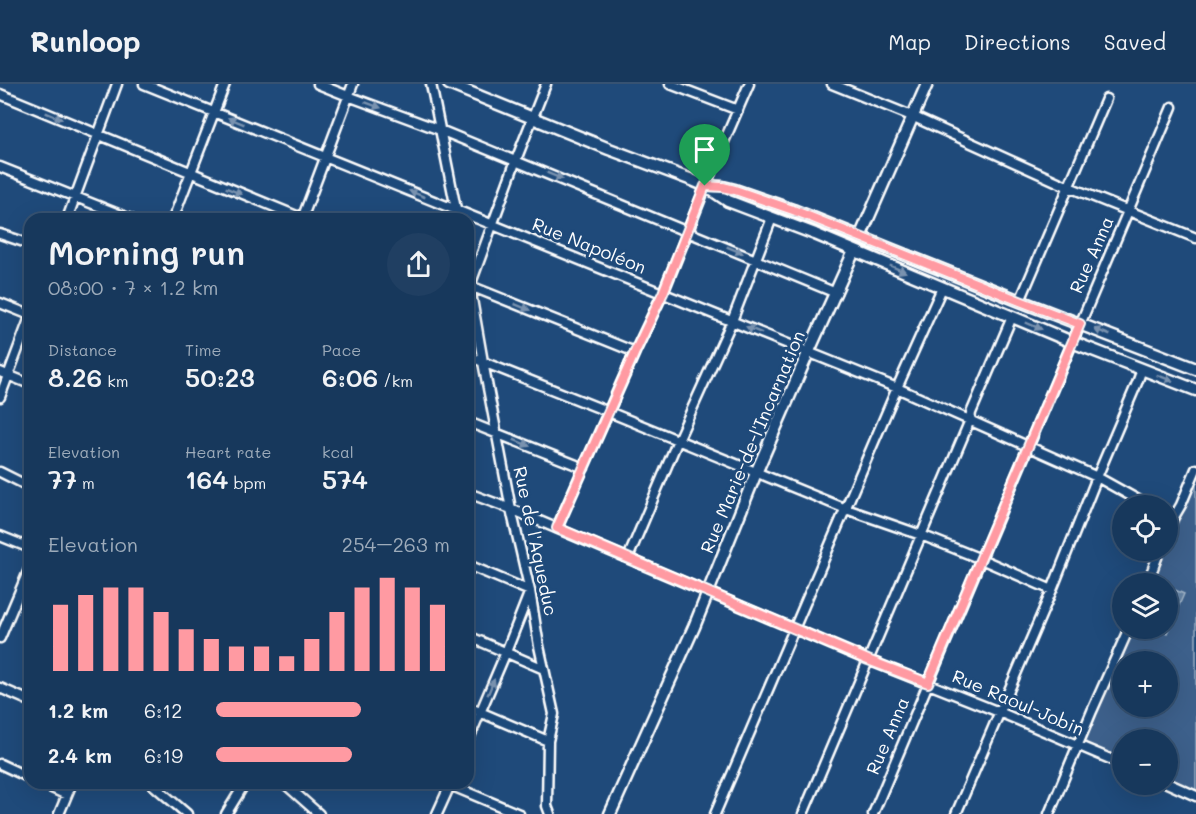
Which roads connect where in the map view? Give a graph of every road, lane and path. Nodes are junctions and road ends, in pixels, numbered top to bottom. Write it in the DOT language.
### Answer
graph roads {
  1 [pos="117,84"];
  2 [pos="144,84"];
  3 [pos="225,84"];
  4 [pos="318,84"];
  5 [pos="353,84"];
  6 [pos="431,84"];
  7 [pos="449,84"];
  8 [pos="546,84"];
  9 [pos="670,84"];
  10 [pos="749,84"];
  11 [pos="832,84"];
  12 [pos="927,84"];
  13 [pos="0,94"];
  14 [pos="348,96"];
  15 [pos="1106,99"];
  16 [pos="1172,107"];
  17 [pos="738,110"];
  18 [pos="214,112"];
  19 [pos="914,117"];
  20 [pos="533,118"];
  21 [pos="440,130"];
  22 [pos="99,134"];
  23 [pos="325,157"];
  24 [pos="516,160"];
  25 [pos="0,167"];
  26 [pos="191,173"];
  27 [pos="705,186"];
  28 [pos="1069,187"];
  29 [pos="76,196"];
  30 [pos="1129,211"];
  31 [pos="69,213"];
  32 [pos="117,213"];
  33 [pos="175,213"];
  34 [pos="288,213"];
  35 [pos="305,213"];
  36 [pos="456,213"];
  37 [pos="458,213"];
  38 [pos="772,218"];
  39 [pos="474,219"];
  40 [pos="493,225"];
  41 [pos="688,231"];
  42 [pos="0,234"];
  43 [pos="860,237"];
  44 [pos="1196,238"];
  45 [pos="24,242"];
  46 [pos="854,251"];
  47 [pos="756,259"];
  48 [pos="474,274"];
  49 [pos="942,288"];
  50 [pos="474,289"];
  51 [pos="663,293"];
  52 [pos="836,293"];
  53 [pos="1020,301"];
  54 [pos="0,303"];
  55 [pos="24,313"];
  56 [pos="474,314"];
  57 [pos="1012,317"];
  58 [pos="732,321"];
  59 [pos="1080,324"];
  60 [pos="24,329"];
  61 [pos="1072,342"];
  62 [pos="808,351"];
  63 [pos="635,352"];
  64 [pos="474,358"];
  65 [pos="483,362"];
  66 [pos="1142,369"];
  67 [pos="1196,369"];
  68 [pos="4,374"];
  69 [pos="24,382"];
  70 [pos="897,388"];
  71 [pos="1196,390"];
  72 [pos="0,397"];
  73 [pos="609,412"];
  74 [pos="970,420"];
  75 [pos="474,424"];
  76 [pos="497,433"];
  77 [pos="678,440"];
  78 [pos="1029,446"];
  79 [pos="584,468"];
  80 [pos="1196,469"];
  81 [pos="0,472"];
  82 [pos="756,473"];
  83 [pos="1097,477"];
  84 [pos="24,484"];
  85 [pos="474,495"];
  86 [pos="1129,495"];
  87 [pos="511,508"];
  88 [pos="1178,508"];
  89 [pos="846,509"];
  90 [pos="557,528"];
  91 [pos="921,535"];
  92 [pos="0,536"];
  93 [pos="24,546"];
  94 [pos="628,558"];
  95 [pos="981,559"];
  96 [pos="474,568"];
  97 [pos="24,578"];
  98 [pos="1052,590"];
  99 [pos="530,591"];
  100 [pos="708,592"];
  101 [pos="4,614"];
  102 [pos="794,628"];
  103 [pos="0,638"];
  104 [pos="474,639"];
  105 [pos="1124,639"];
  106 [pos="506,652"];
  107 [pos="868,660"];
  108 [pos="544,669"];
  109 [pos="928,683"];
  110 [pos="0,688"];
  111 [pos="24,698"];
  112 [pos="474,709"];
  113 [pos="480,712"];
  114 [pos="999,712"];
  115 [pos="474,726"];
  116 [pos="548,741"];
  117 [pos="1078,746"];
  118 [pos="1112,760"];
  119 [pos="0,764"];
  120 [pos="24,775"];
  121 [pos="1178,788"];
  122 [pos="54,789"];
  123 [pos="69,789"];
  124 [pos="158,789"];
  125 [pos="241,789"];
  126 [pos="291,789"];
  127 [pos="449,789"];
  128 [pos="462,789"];
  129 [pos="66,795"];
  130 [pos="1196,796"];
  131 [pos="59,814"];
  132 [pos="187,814"];
  133 [pos="226,814"];
  134 [pos="319,814"];
  135 [pos="437,814"];
  136 [pos="519,814"];
  137 [pos="550,814"];
  138 [pos="610,814"];
  139 [pos="715,814"];
  140 [pos="803,814"];
  141 [pos="873,814"];
  142 [pos="956,814"];
  143 [pos="1049,814"];
  1 -- 22 [label="street"];
  2 -- 18 [label="street, Rue Napoléon"];
  3 -- 18 [label="street"];
  4 -- 14 [label="street"];
  5 -- 14 [label="street"];
  6 -- 21 [label="street"];
  7 -- 20 [label="main road"];
  8 -- 20 [label="street"];
  9 -- 17 [label="street"];
  10 -- 17 [label="street"];
  11 -- 19 [label="street"];
  12 -- 19 [label="main road, Rue Marie-de-l'Incarnation"];
  13 -- 22 [label="street, one-way"];
  14 -- 21 [label="street, one-way"];
  14 -- 23 [label="street"];
  15 -- 28 [label="street"];
  16 -- 30 [label="street, Rue Anna"];
  17 -- 27 [label="street"];
  23 -- 18 [label="street, Rue Napoléon, one-way"];
  18 -- 26 [label="street"];
  19 -- 28 [label="street"];
  19 -- 43 [label="main road, Rue Marie-de-l'Incarnation"];
  20 -- 24 [label="street"];
  20 -- 27 [label="main road"];
  21 -- 24 [label="street"];
  21 -- 37 [label="street"];
  22 -- 26 [label="street"];
  22 -- 29 [label="street"];
  23 -- 35 [label="street"];
  36 -- 23 [label="street, Rue Napoléon, one-way"];
  24 -- 40 [label="street"];
  24 -- 41 [label="street, one-way"];
  25 -- 29 [label="street"];
  26 -- 33 [label="street"];
  26 -- 34 [label="street, one-way"];
  27 -- 38 [label="main road"];
  27 -- 41 [label="street"];
  27 -- 43 [label="main road"];
  28 -- 30 [label="street"];
  28 -- 53 [label="street"];
  29 -- 31 [label="street"];
  29 -- 32 [label="street"];
  30 -- 44 [label="street"];
  30 -- 59 [label="street, Rue Anna"];
  38 -- 46 [label="main road"];
  38 -- 47 [label="street"];
  39 -- 40 [label="street, Rue Napoléon"];
  40 -- 48 [label="street"];
  40 -- 51 [label="street, Rue Napoléon"];
  41 -- 47 [label="street, one-way"];
  41 -- 51 [label="street"];
  42 -- 45 [label="street"];
  43 -- 46 [label="street, Rue Marie-de-l'Incarnation"];
  43 -- 53 [label="main road"];
  46 -- 49 [label="main road, one-way"];
  46 -- 52 [label="main road, Rue Marie-de-l'Incarnation"];
  47 -- 52 [label="street"];
  47 -- 58 [label="street"];
  49 -- 57 [label="main road"];
  49 -- 70 [label="street"];
  50 -- 63 [label="street, one-way"];
  51 -- 58 [label="street, Rue Napoléon"];
  51 -- 63 [label="street"];
  52 -- 62 [label="main road, Rue Marie-de-l'Incarnation"];
  53 -- 59 [label="main road"];
  54 -- 55 [label="street"];
  56 -- 65 [label="street, Rue de l'Aqueduc"];
  57 -- 61 [label="main road, one-way"];
  57 -- 74 [label="street"];
  62 -- 58 [label="street, Rue Napoléon, one-way"];
  58 -- 77 [label="street"];
  59 -- 61 [label="street, Rue Anna"];
  67 -- 59 [label="main road, one-way"];
  60 -- 68 [label="street"];
  61 -- 66 [label="main road"];
  61 -- 78 [label="street, Rue Anna"];
  62 -- 70 [label="street, Rue Napoléon"];
  62 -- 82 [label="main road, Rue Marie-de-l'Incarnation"];
  63 -- 73 [label="street"];
  64 -- 65 [label="street"];
  65 -- 73 [label="street"];
  65 -- 76 [label="street, Rue de l'Aqueduc"];
  66 -- 71 [label="main road, one-way"];
  66 -- 83 [label="street"];
  68 -- 69 [label="street"];
  68 -- 72 [label="street"];
  70 -- 74 [label="street, Rue Napoléon"];
  70 -- 89 [label="street"];
  73 -- 77 [label="street"];
  73 -- 79 [label="street"];
  74 -- 78 [label="street, Rue Napoléon"];
  74 -- 91 [label="street"];
  75 -- 76 [label="street"];
  76 -- 79 [label="street, one-way"];
  76 -- 87 [label="street, Rue de l'Aqueduc"];
  77 -- 82 [label="street"];
  77 -- 94 [label="street"];
  78 -- 83 [label="street, Rue Napoléon"];
  78 -- 95 [label="street, Rue Anna"];
  79 -- 90 [label="street"];
  80 -- 88 [label="street"];
  81 -- 84 [label="street"];
  82 -- 89 [label="street"];
  82 -- 100 [label="main road, Rue Marie-de-l'Incarnation"];
  83 -- 86 [label="street, Rue Napoléon"];
  83 -- 98 [label="street"];
  85 -- 87 [label="street, Rue Raoul-Jobin"];
  87 -- 90 [label="street, Rue Raoul-Jobin"];
  87 -- 99 [label="street, Rue de l'Aqueduc"];
  89 -- 91 [label="street"];
  89 -- 102 [label="street"];
  90 -- 94 [label="street, Rue Raoul-Jobin"];
  91 -- 95 [label="street"];
  91 -- 107 [label="street"];
  92 -- 93 [label="street"];
  94 -- 100 [label="street, Rue Raoul-Jobin"];
  95 -- 98 [label="street"];
  95 -- 109 [label="street, Rue Anna"];
  96 -- 99 [label="street"];
  97 -- 101 [label="street"];
  98 -- 114 [label="street"];
  99 -- 106 [label="street"];
  99 -- 108 [label="street, Rue de l'Aqueduc"];
  100 -- 102 [label="street, Rue Raoul-Jobin"];
  100 -- 138 [label="main road, Rue Marie-de-l'Incarnation"];
  101 -- 103 [label="street"];
  102 -- 107 [label="street, Rue Raoul-Jobin"];
  102 -- 139 [label="street"];
  104 -- 106 [label="street"];
  105 -- 117 [label="street"];
  106 -- 108 [label="street"];
  113 -- 106 [label="street, one-way"];
  107 -- 109 [label="street, Rue Raoul-Jobin"];
  107 -- 140 [label="street"];
  108 -- 116 [label="street, Rue de l'Aqueduc"];
  109 -- 114 [label="street, Rue Raoul-Jobin"];
  109 -- 141 [label="street, Rue Anna"];
  110 -- 111 [label="street"];
  112 -- 113 [label="street"];
  113 -- 115 [label="street"];
  113 -- 116 [label="street"];
  114 -- 117 [label="street, Rue Raoul-Jobin"];
  114 -- 142 [label="street"];
  116 -- 137 [label="street, Rue de l'Aqueduc"];
  117 -- 118 [label="street, Rue Raoul-Jobin"];
  117 -- 143 [label="street"];
  119 -- 120 [label="street"];
  121 -- 130 [label="street"];
  122 -- 129 [label="street"];
  123 -- 129 [label="street"];
  124 -- 132 [label="street"];
  125 -- 133 [label="street"];
  126 -- 134 [label="street"];
  127 -- 135 [label="street"];
  128 -- 136 [label="street"];
  129 -- 131 [label="street"];
}
